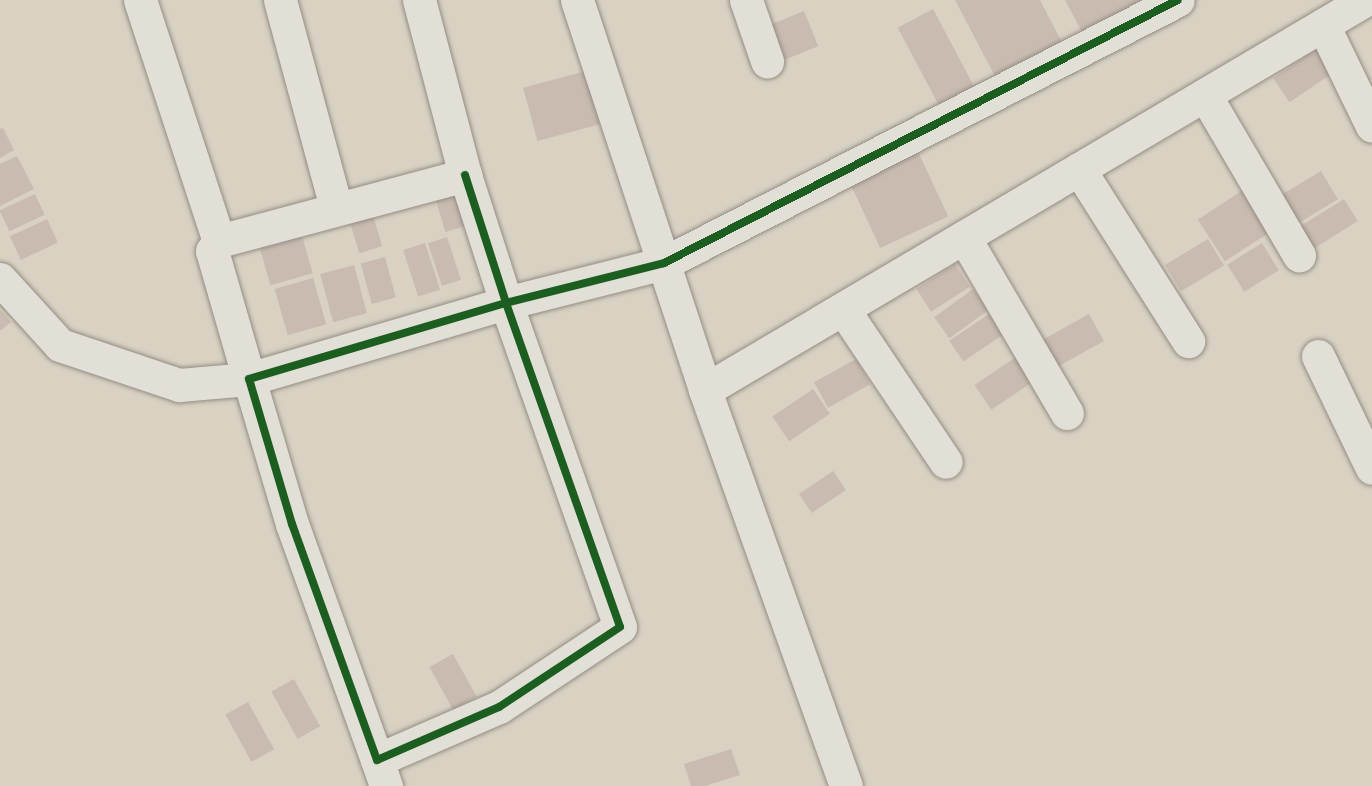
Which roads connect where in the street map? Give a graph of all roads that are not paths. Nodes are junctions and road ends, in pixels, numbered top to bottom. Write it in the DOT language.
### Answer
graph roads {
  1 [pos="140,0"];
  2 [pos="280,0"];
  3 [pos="419,0"];
  4 [pos="577,0"];
  5 [pos="746,0"];
  6 [pos="1178,0"];
  7 [pos="1365,0"];
  8 [pos="1323,25"];
  9 [pos="767,61"];
  10 [pos="1205,95"];
  11 [pos="1372,126"];
  12 [pos="1079,169"];
  13 [pos="465,175"];
  14 [pos="336,208"];
  15 [pos="964,237"];
  16 [pos="219,241"];
  17 [pos="1299,255"];
  18 [pos="664,263"];
  19 [pos="0,279"];
  20 [pos="506,303"];
  21 [pos="843,309"];
  22 [pos="1188,340"];
  23 [pos="1317,356"];
  24 [pos="249,379"];
  25 [pos="705,390"];
  26 [pos="1067,413"];
  27 [pos="946,462"];
  28 [pos="1372,468"];
  29 [pos="382,773"];
  30 [pos="846,786"];
  1 -- 16 [label="street"];
  2 -- 14 [label="street"];
  3 -- 13 [label="street"];
  4 -- 18 [label="street"];
  5 -- 9 [label="street"];
  6 -- 18 [label="street"];
  7 -- 8 [label="street"];
  8 -- 10 [label="street"];
  8 -- 11 [label="street"];
  10 -- 12 [label="street"];
  10 -- 17 [label="street"];
  12 -- 15 [label="street"];
  12 -- 22 [label="street"];
  13 -- 14 [label="street"];
  13 -- 20 [label="street"];
  14 -- 16 [label="street"];
  15 -- 21 [label="street"];
  15 -- 26 [label="street"];
  16 -- 24 [label="street"];
  18 -- 20 [label="street"];
  18 -- 25 [label="street"];
  19 -- 24 [label="street"];
  20 -- 24 [label="street"];
  20 -- 29 [label="street"];
  21 -- 25 [label="street"];
  21 -- 27 [label="street"];
  23 -- 28 [label="street"];
  24 -- 29 [label="street"];
  25 -- 30 [label="street"];
}
